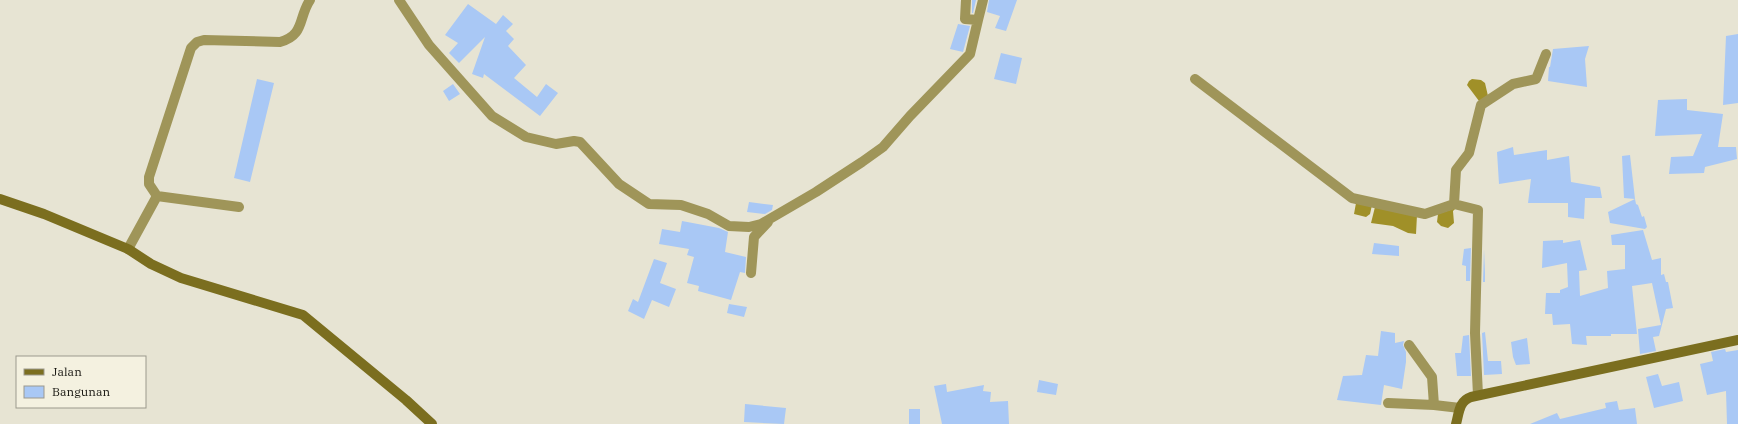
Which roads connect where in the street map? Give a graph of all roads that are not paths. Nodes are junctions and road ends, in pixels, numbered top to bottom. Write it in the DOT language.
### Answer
graph roads {
  1 [pos="310,0"];
  2 [pos="399,0"];
  3 [pos="966,0"];
  4 [pos="982,0"];
  5 [pos="978,20"];
  6 [pos="1546,54"];
  7 [pos="1195,79"];
  8 [pos="157,196"];
  9 [pos="0,199"];
  10 [pos="1454,204"];
  11 [pos="239,207"];
  12 [pos="770,219"];
  13 [pos="128,249"];
  14 [pos="750,273"];
  15 [pos="1738,340"];
  16 [pos="1409,346"];
  17 [pos="1478,395"];
  18 [pos="1388,403"];
  19 [pos="1434,405"];
  20 [pos="1460,408"];
  21 [pos="432,424"];
  22 [pos="1456,424"];
  1 -- 8 [label="street"];
  2 -- 12 [label="street"];
  3 -- 5 [label="street"];
  4 -- 5 [label="street"];
  5 -- 12 [label="street"];
  6 -- 10 [label="street"];
  7 -- 10 [label="street"];
  8 -- 11 [label="street"];
  8 -- 13 [label="street"];
  9 -- 13 [label="street"];
  10 -- 17 [label="street"];
  12 -- 14 [label="street"];
  13 -- 21 [label="street"];
  15 -- 17 [label="street"];
  16 -- 19 [label="street"];
  17 -- 20 [label="street"];
  18 -- 19 [label="street"];
  19 -- 20 [label="street"];
  20 -- 22 [label="street"];
}
